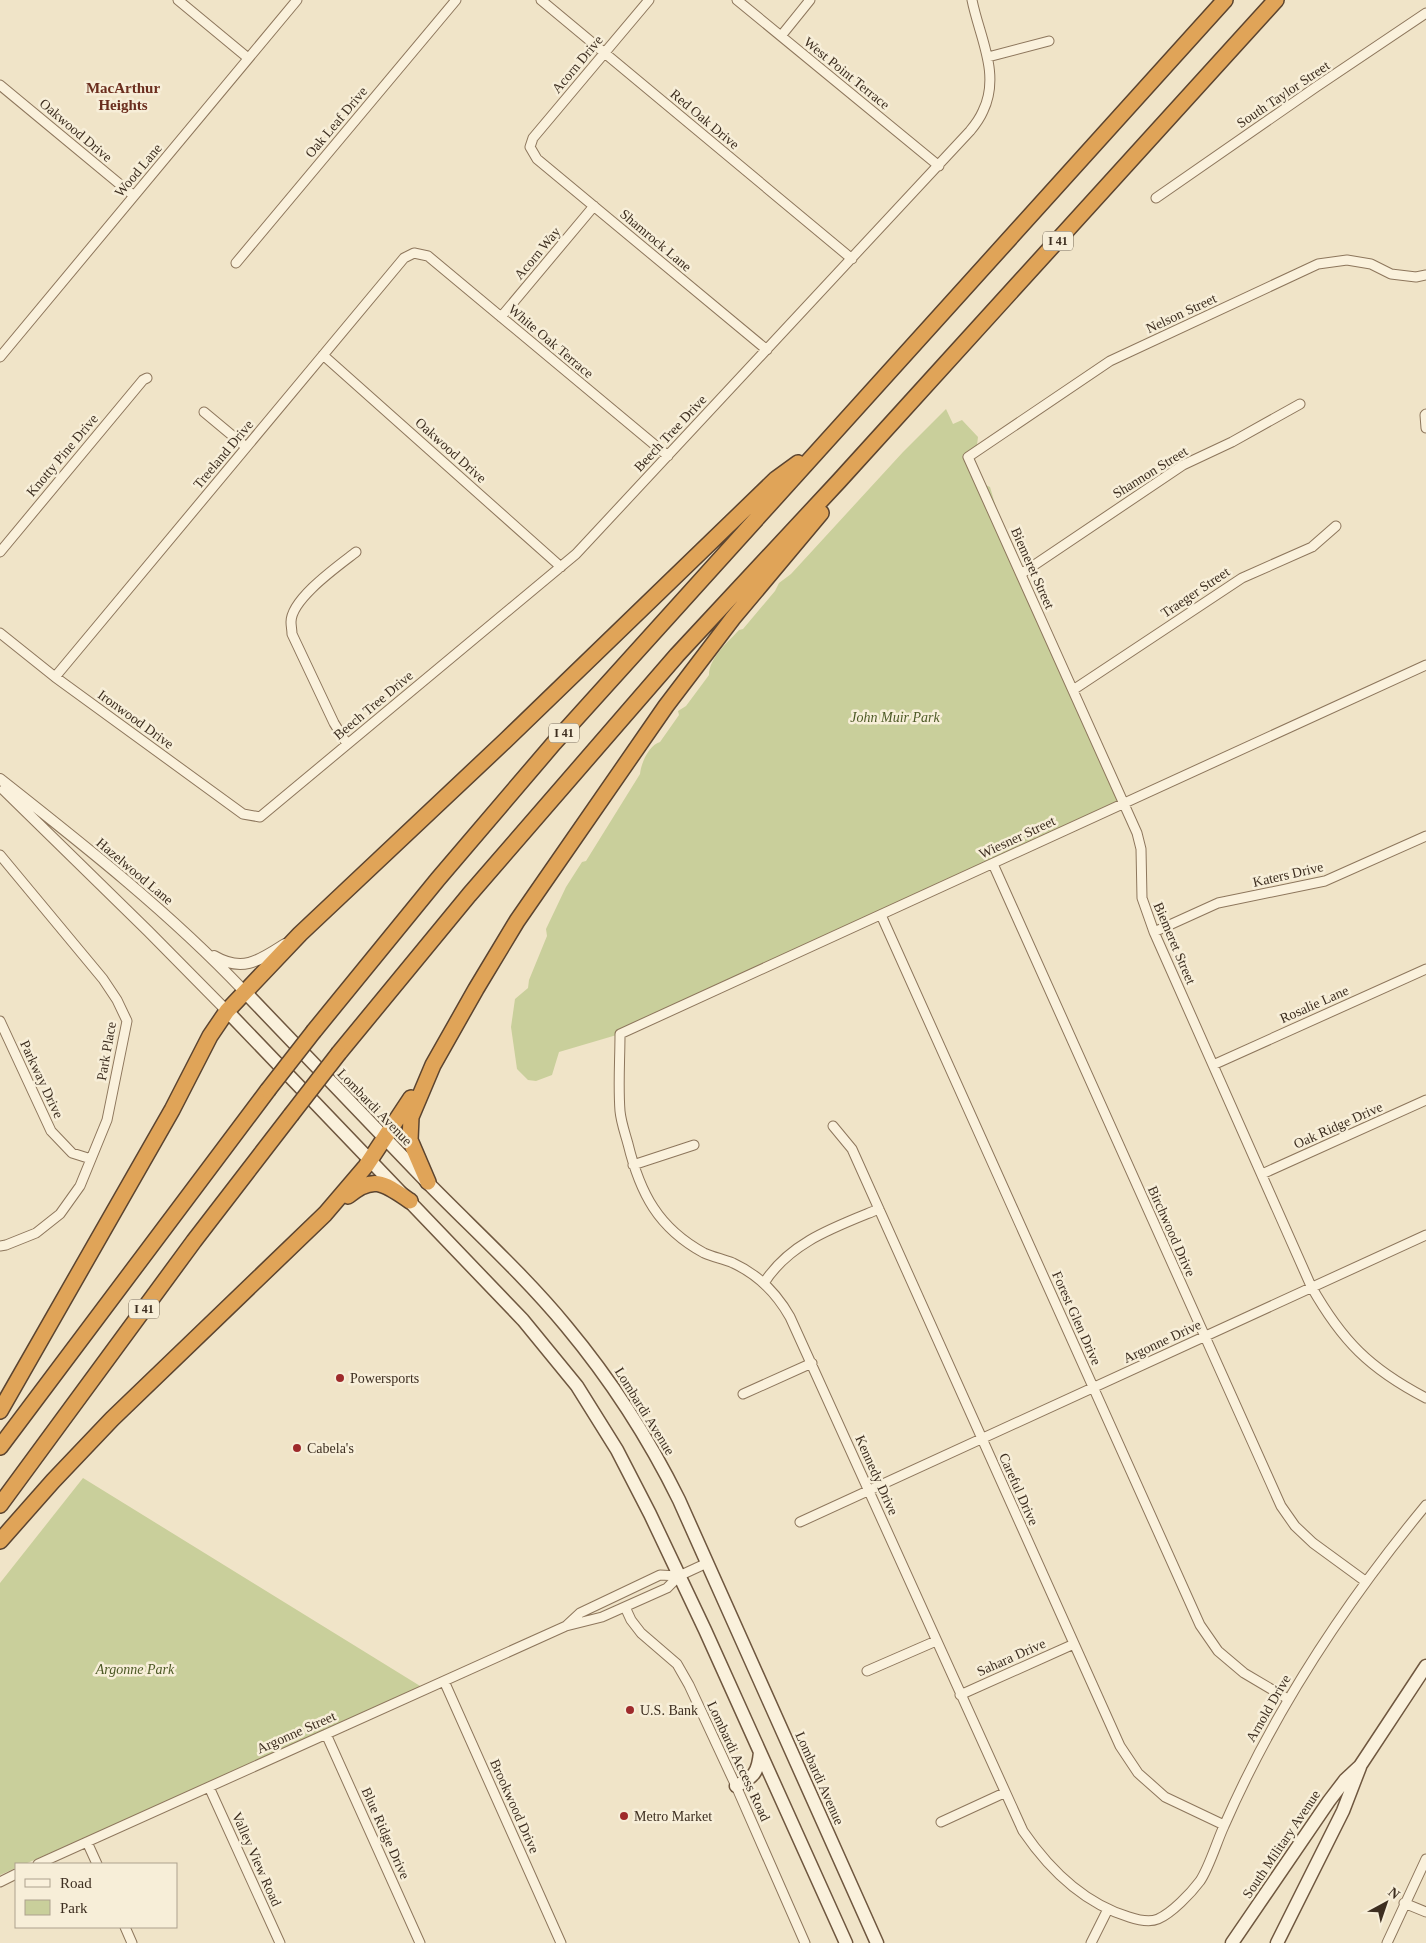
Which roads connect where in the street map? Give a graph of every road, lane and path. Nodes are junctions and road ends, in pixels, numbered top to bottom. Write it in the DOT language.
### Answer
graph roads {
  1 [pos="178,0"];
  2 [pos="296,0"];
  3 [pos="456,0"];
  4 [pos="541,0"];
  5 [pos="648,0"];
  6 [pos="737,0"];
  7 [pos="810,0"];
  8 [pos="972,0"];
  9 [pos="1225,0"];
  10 [pos="1276,0"];
  11 [pos="1426,13"];
  12 [pos="780,36"];
  13 [pos="1049,42"];
  14 [pos="604,53"];
  15 [pos="988,57"];
  16 [pos="248,58"];
  17 [pos="0,85"];
  18 [pos="530,147"];
  19 [pos="939,166"];
  20 [pos="134,196"];
  21 [pos="1156,198"];
  22 [pos="594,206"];
  23 [pos="414,252"];
  24 [pos="852,259"];
  25 [pos="236,263"];
  26 [pos="1426,276"];
  27 [pos="501,317"];
  28 [pos="0,341"];
  29 [pos="8,348"];
  30 [pos="767,350"];
  31 [pos="323,355"];
  32 [pos="0,357"];
  33 [pos="147,378"];
  34 [pos="1300,404"];
  35 [pos="204,412"];
  36 [pos="1426,414"];
  37 [pos="1426,428"];
  38 [pos="824,444"];
  39 [pos="246,447"];
  40 [pos="668,456"];
  41 [pos="968,457"];
  42 [pos="839,481"];
  43 [pos="1336,526"];
  44 [pos="0,552"];
  45 [pos="356,552"];
  46 [pos="562,567"];
  47 [pos="1021,574"];
  48 [pos="0,633"];
  49 [pos="1426,665"];
  50 [pos="55,677"];
  51 [pos="1073,690"];
  52 [pos="347,744"];
  53 [pos="0,779"];
  54 [pos="0,786"];
  55 [pos="1124,804"];
  56 [pos="260,816"];
  57 [pos="1426,836"];
  58 [pos="0,855"];
  59 [pos="992,864"];
  60 [pos="881,915"];
  61 [pos="1154,932"];
  62 [pos="300,934"];
  63 [pos="202,950"];
  64 [pos="1426,969"];
  65 [pos="244,991"];
  66 [pos="227,1011"];
  67 [pos="0,1020"];
  68 [pos="620,1034"];
  69 [pos="433,1065"];
  70 [pos="1213,1065"];
  71 [pos="1426,1100"];
  72 [pos="833,1126"];
  73 [pos="385,1139"];
  74 [pos="694,1145"];
  75 [pos="91,1159"];
  76 [pos="371,1160"];
  77 [pos="633,1165"];
  78 [pos="1262,1174"];
  79 [pos="428,1182"];
  80 [pos="410,1201"];
  81 [pos="879,1208"];
  82 [pos="325,1214"];
  83 [pos="1426,1234"];
  84 [pos="0,1246"];
  85 [pos="764,1283"];
  86 [pos="1311,1286"];
  87 [pos="1204,1336"];
  88 [pos="812,1363"];
  89 [pos="1093,1387"];
  90 [pos="743,1394"];
  91 [pos="1426,1398"];
  92 [pos="0,1411"];
  93 [pos="982,1438"];
  94 [pos="0,1447"];
  95 [pos="868,1490"];
  96 [pos="1426,1504"];
  97 [pos="0,1505"];
  98 [pos="800,1522"];
  99 [pos="0,1541"];
  100 [pos="707,1563"];
  101 [pos="679,1576"];
  102 [pos="1365,1581"];
  103 [pos="625,1607"];
  104 [pos="566,1626"];
  105 [pos="936,1641"];
  106 [pos="1074,1644"];
  107 [pos="1426,1666"];
  108 [pos="867,1671"];
  109 [pos="444,1681"];
  110 [pos="960,1695"];
  111 [pos="1288,1699"];
  112 [pos="326,1734"];
  113 [pos="760,1752"];
  114 [pos="1360,1766"];
  115 [pos="751,1778"];
  116 [pos="736,1786"];
  117 [pos="209,1787"];
  118 [pos="776,1789"];
  119 [pos="1004,1793"];
  120 [pos="941,1822"];
  121 [pos="1224,1825"];
  122 [pos="87,1842"];
  123 [pos="1426,1859"];
  124 [pos="40,1863"];
  125 [pos="97,1863"];
  126 [pos="15,1874"];
  127 [pos="0,1882"];
  128 [pos="1404,1903"];
  129 [pos="1108,1909"];
  130 [pos="1426,1912"];
  131 [pos="1288,1920"];
  132 [pos="1143,1921"];
  133 [pos="124,1928"];
  134 [pos="132,1943"];
  135 [pos="280,1943"];
  136 [pos="420,1943"];
  137 [pos="561,1943"];
  138 [pos="804,1943"];
  139 [pos="846,1943"];
  140 [pos="877,1943"];
  141 [pos="1091,1943"];
  142 [pos="1232,1943"];
  143 [pos="1277,1943"];
  144 [pos="1285,1943"];
  145 [pos="1387,1943"];
  1 -- 16 [label="street"];
  2 -- 16 [label="street, Wood Lane"];
  3 -- 25 [label="street, Oak Leaf Drive"];
  4 -- 14 [label="street, Red Oak Drive"];
  5 -- 14 [label="street, Acorn Drive"];
  6 -- 12 [label="street, West Point Terrace"];
  7 -- 12 [label="street"];
  8 -- 15 [label="street, Beech Tree Drive"];
  9 -- 38 [label="highway, I 41"];
  10 -- 42 [label="highway, I 41"];
  11 -- 21 [label="street, South Taylor Street"];
  12 -- 19 [label="street, West Point Terrace"];
  13 -- 15 [label="street"];
  14 -- 18 [label="street, Acorn Drive"];
  14 -- 24 [label="street, Red Oak Drive"];
  15 -- 19 [label="street, Beech Tree Drive"];
  16 -- 20 [label="street, Wood Lane"];
  17 -- 20 [label="street, Oakwood Drive"];
  18 -- 22 [label="street, Shamrock Lane"];
  19 -- 24 [label="street, Beech Tree Drive"];
  20 -- 29 [label="street, Wood Lane"];
  22 -- 27 [label="street, Acorn Way"];
  22 -- 30 [label="street, Shamrock Lane"];
  23 -- 27 [label="street, White Oak Terrace"];
  23 -- 31 [label="street, Treeland Drive"];
  24 -- 30 [label="street, Beech Tree Drive"];
  26 -- 41 [label="street, Nelson Street"];
  27 -- 40 [label="street, White Oak Terrace"];
  28 -- 29 [label="street"];
  29 -- 32 [label="street, Wood Lane"];
  30 -- 40 [label="street, Beech Tree Drive"];
  31 -- 39 [label="street, Treeland Drive"];
  31 -- 46 [label="street, Oakwood Drive"];
  33 -- 44 [label="street, Knotty Pine Drive"];
  34 -- 47 [label="street, Shannon Street"];
  35 -- 39 [label="street"];
  36 -- 37 [label="street"];
  38 -- 62 [label="highway"];
  38 -- 94 [label="highway, I 41, bridge"];
  39 -- 50 [label="street, Treeland Drive"];
  40 -- 46 [label="street, Beech Tree Drive"];
  41 -- 47 [label="street, Biemeret Street"];
  42 -- 69 [label="highway"];
  42 -- 97 [label="highway, I 41, bridge"];
  43 -- 51 [label="street, Traeger Street"];
  45 -- 52 [label="street"];
  46 -- 52 [label="street, Beech Tree Drive"];
  47 -- 51 [label="street, Biemeret Street"];
  48 -- 50 [label="street, Ironwood Drive"];
  49 -- 55 [label="street, Wiesner Street"];
  50 -- 56 [label="street, Ironwood Drive"];
  51 -- 55 [label="street, Biemeret Street"];
  52 -- 56 [label="street, Beech Tree Drive"];
  53 -- 63 [label="street, Hazelwood Lane"];
  54 -- 66 [label="street"];
  55 -- 59 [label="street, Wiesner Street"];
  55 -- 61 [label="street, Biemeret Street"];
  57 -- 61 [label="street, Katers Drive"];
  58 -- 75 [label="street, Park Place"];
  59 -- 60 [label="street, Wiesner Street"];
  59 -- 87 [label="street, Birchwood Drive"];
  60 -- 68 [label="street, Wiesner Street"];
  60 -- 89 [label="street, Forest Glen Drive"];
  61 -- 70 [label="street, Biemeret Street"];
  62 -- 63 [label="street"];
  62 -- 65 [label="highway"];
  63 -- 65 [label="street, Hazelwood Lane"];
  64 -- 70 [label="street, Rosalie Lane"];
  65 -- 66 [label="highway"];
  65 -- 73 [label="main road, Lombardi Avenue"];
  66 -- 76 [label="main road"];
  66 -- 92 [label="highway"];
  67 -- 75 [label="street, Parkway Drive"];
  68 -- 77 [label="street, Kennedy Drive"];
  69 -- 73 [label="highway"];
  69 -- 79 [label="highway"];
  70 -- 78 [label="street, Biemeret Street"];
  71 -- 78 [label="street, Oak Ridge Drive"];
  72 -- 81 [label="street, Careful Drive"];
  73 -- 76 [label="highway"];
  73 -- 79 [label="main road, Lombardi Avenue"];
  74 -- 77 [label="street"];
  75 -- 84 [label="street, Park Place"];
  76 -- 80 [label="main road"];
  76 -- 82 [label="highway"];
  77 -- 85 [label="street, Kennedy Drive"];
  78 -- 86 [label="street, Biemeret Street"];
  79 -- 100 [label="main road, Lombardi Avenue"];
  80 -- 82 [label="highway"];
  80 -- 101 [label="main road"];
  81 -- 85 [label="street"];
  81 -- 93 [label="street, Careful Drive"];
  82 -- 99 [label="highway"];
  83 -- 86 [label="street, Argonne Drive"];
  85 -- 88 [label="street, Kennedy Drive"];
  86 -- 87 [label="street, Argonne Drive"];
  86 -- 91 [label="street, Biemeret Street"];
  87 -- 89 [label="street, Argonne Drive"];
  87 -- 102 [label="street, Birchwood Drive"];
  88 -- 90 [label="street"];
  88 -- 95 [label="street, Kennedy Drive"];
  89 -- 93 [label="street, Argonne Drive"];
  89 -- 111 [label="street, Forest Glen Drive"];
  93 -- 95 [label="street, Argonne Drive"];
  93 -- 106 [label="street, Careful Drive"];
  95 -- 98 [label="street, Argonne Drive"];
  95 -- 105 [label="street, Kennedy Drive"];
  96 -- 102 [label="street, Arnold Drive"];
  100 -- 101 [label="street, Argonne Street"];
  100 -- 140 [label="main road, Lombardi Avenue"];
  101 -- 103 [label="street, Argonne Street"];
  101 -- 104 [label="street, Argonne Street"];
  101 -- 113 [label="main road"];
  102 -- 111 [label="street, Arnold Drive"];
  103 -- 104 [label="street, Argonne Street"];
  103 -- 116 [label="street, Lombardi Access Road"];
  104 -- 109 [label="street, Argonne Street"];
  105 -- 108 [label="street"];
  105 -- 110 [label="street, Kennedy Drive"];
  106 -- 110 [label="street, Sahara Drive"];
  106 -- 121 [label="street, Careful Drive"];
  107 -- 114 [label="main road, South Military Avenue"];
  109 -- 112 [label="street, Argonne Street"];
  109 -- 137 [label="street, Brookwood Drive"];
  110 -- 119 [label="street, Kennedy Drive"];
  111 -- 121 [label="street, Arnold Drive"];
  112 -- 117 [label="street, Argonne Street"];
  112 -- 136 [label="street, Blue Ridge Drive"];
  113 -- 115 [label="main road"];
  113 -- 118 [label="main road"];
  114 -- 131 [label="main road, South Military Avenue"];
  114 -- 142 [label="main road, South Military Avenue"];
  115 -- 116 [label="main road"];
  115 -- 118 [label="main road"];
  116 -- 138 [label="street, Lombardi Access Road"];
  117 -- 122 [label="street, Argonne Street"];
  117 -- 135 [label="street, Valley View Road"];
  118 -- 139 [label="main road"];
  119 -- 120 [label="street"];
  119 -- 129 [label="street, Kennedy Drive"];
  121 -- 132 [label="street, Arnold Drive"];
  122 -- 124 [label="street, Argonne Street"];
  122 -- 125 [label="street"];
  123 -- 128 [label="street"];
  126 -- 127 [label="street"];
  128 -- 130 [label="street"];
  128 -- 145 [label="street"];
  129 -- 132 [label="street, Kennedy Drive"];
  129 -- 141 [label="street"];
  131 -- 143 [label="main road, South Military Avenue"];
  131 -- 144 [label="main road"];
  133 -- 134 [label="street"];
}
